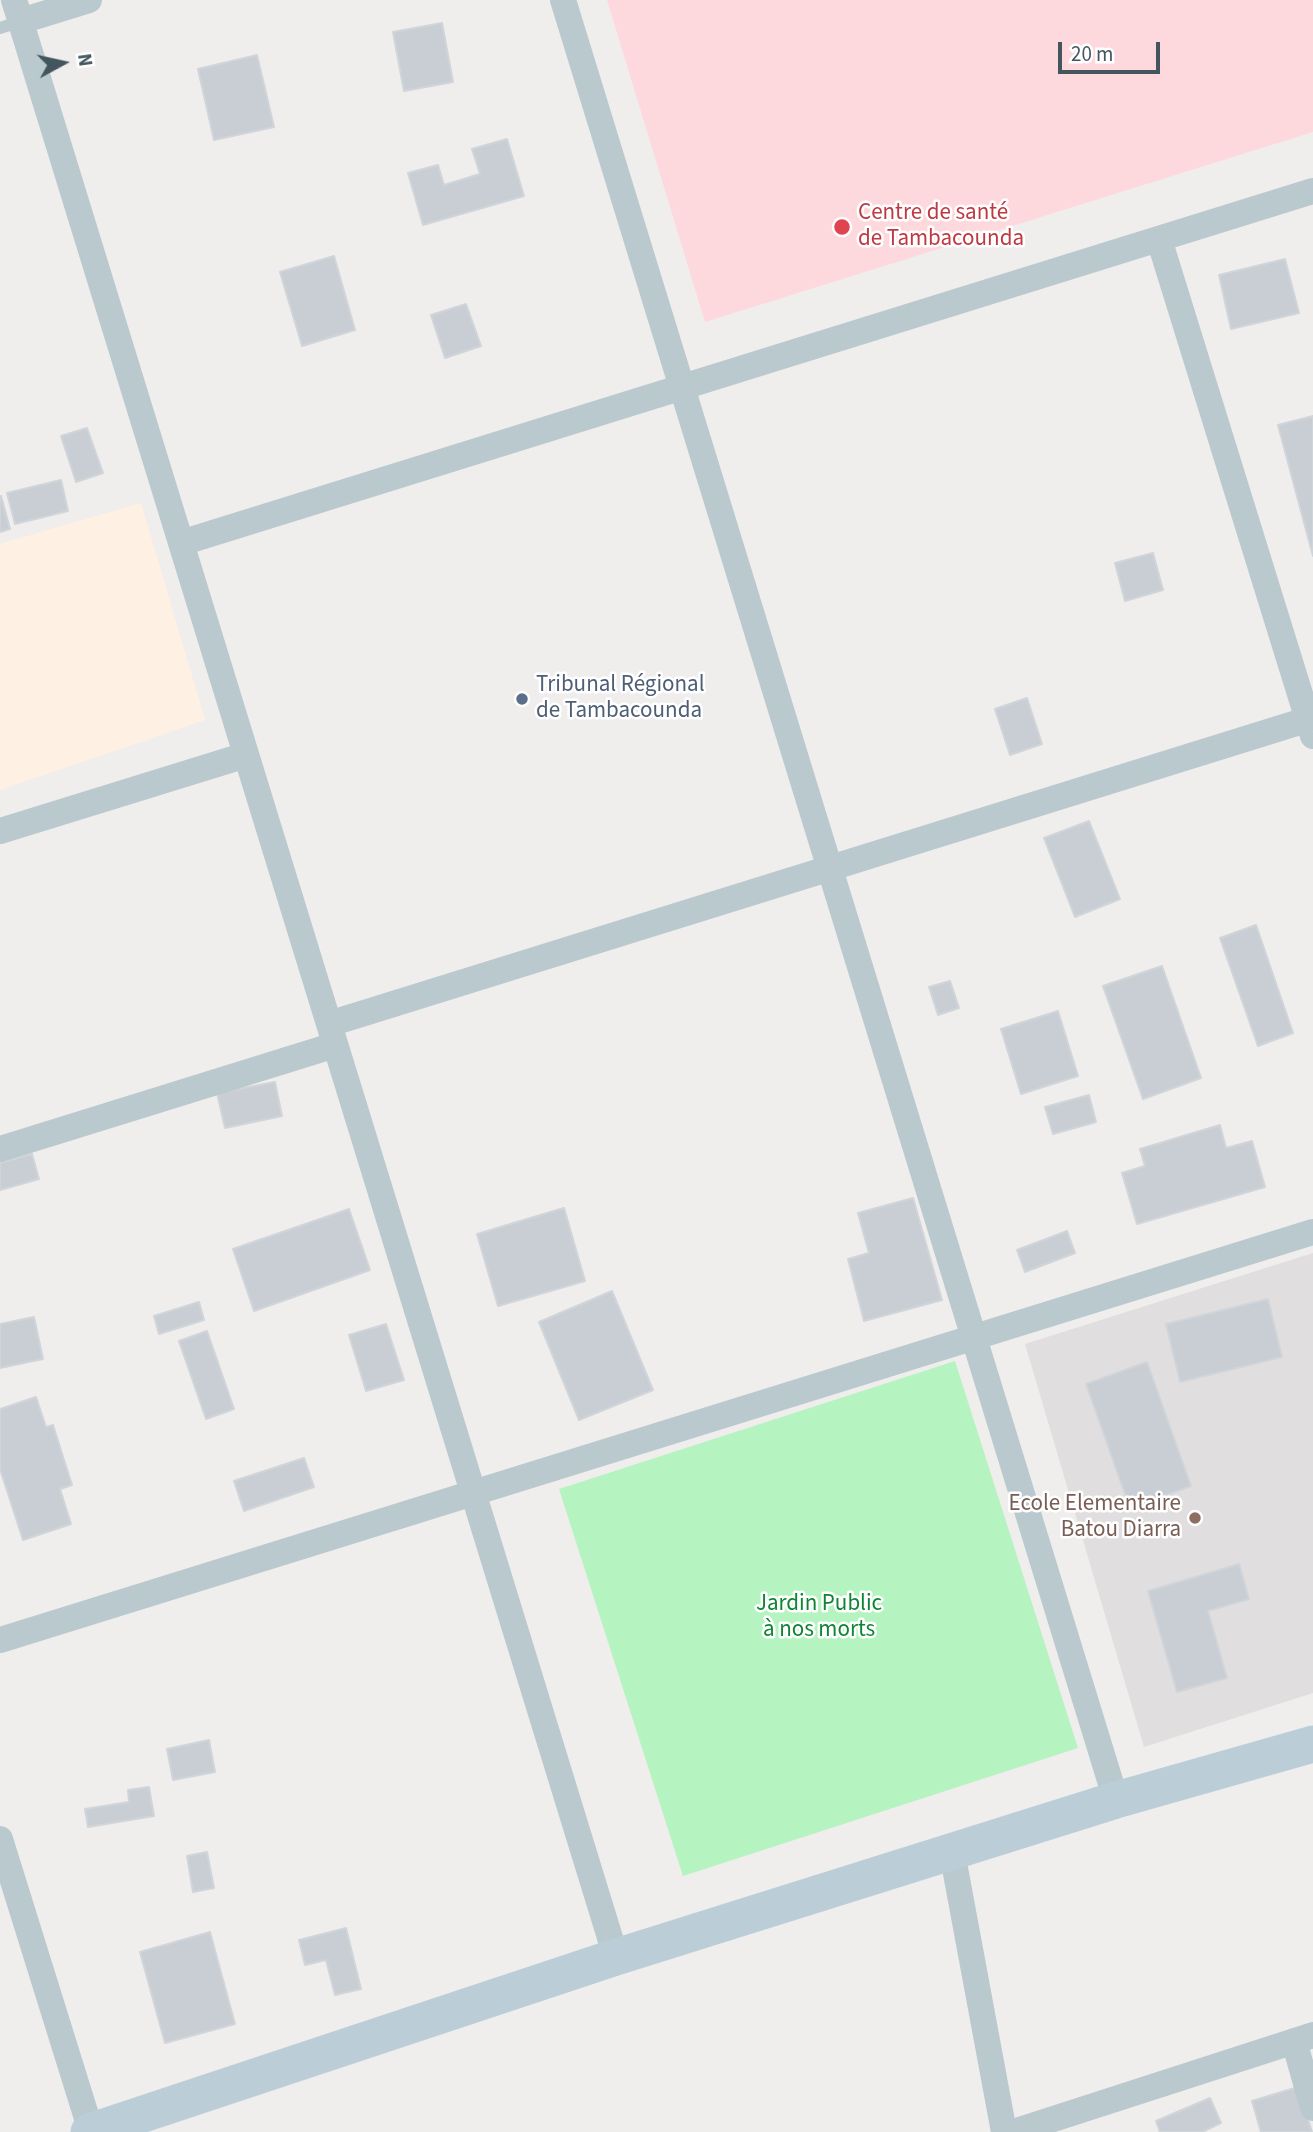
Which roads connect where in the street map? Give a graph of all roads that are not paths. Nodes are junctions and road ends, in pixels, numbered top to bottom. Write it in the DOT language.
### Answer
graph roads {
  1 [pos="89,0"];
  2 [pos="563,0"];
  3 [pos="12,16"];
  4 [pos="1313,191"];
  5 [pos="1159,239"];
  6 [pos="682,387"];
  7 [pos="181,544"];
  8 [pos="1311,724"];
  9 [pos="246,755"];
  10 [pos="0,831"];
  11 [pos="830,868"];
  12 [pos="332,1034"];
  13 [pos="0,1149"];
  14 [pos="1313,1232"];
  15 [pos="974,1337"];
  16 [pos="473,1493"];
  17 [pos="0,1640"];
  18 [pos="1313,1744"];
  19 [pos="1116,1800"];
  20 [pos="0,1839"];
  21 [pos="952,1852"];
  22 [pos="616,1957"];
  23 [pos="1303,2038"];
  24 [pos="1313,2108"];
  25 [pos="90,2132"];
  26 [pos="1004,2132"];
  27 [pos="1013,2132"];
  1 -- 3 [label="street"];
  2 -- 6 [label="street"];
  3 -- 7 [label="street"];
  4 -- 5 [label="street"];
  5 -- 6 [label="street"];
  5 -- 8 [label="street"];
  6 -- 7 [label="street"];
  6 -- 11 [label="street"];
  7 -- 9 [label="street"];
  8 -- 11 [label="street"];
  9 -- 10 [label="street"];
  9 -- 12 [label="street"];
  11 -- 12 [label="street"];
  11 -- 15 [label="street"];
  12 -- 13 [label="street"];
  12 -- 16 [label="street"];
  14 -- 15 [label="street"];
  15 -- 16 [label="street"];
  15 -- 19 [label="street"];
  16 -- 17 [label="street"];
  16 -- 22 [label="street"];
  18 -- 19 [label="main road"];
  19 -- 21 [label="main road"];
  20 -- 25 [label="street"];
  21 -- 22 [label="main road"];
  21 -- 26 [label="street"];
  22 -- 25 [label="main road"];
  23 -- 24 [label="street"];
  23 -- 27 [label="street"];
}
